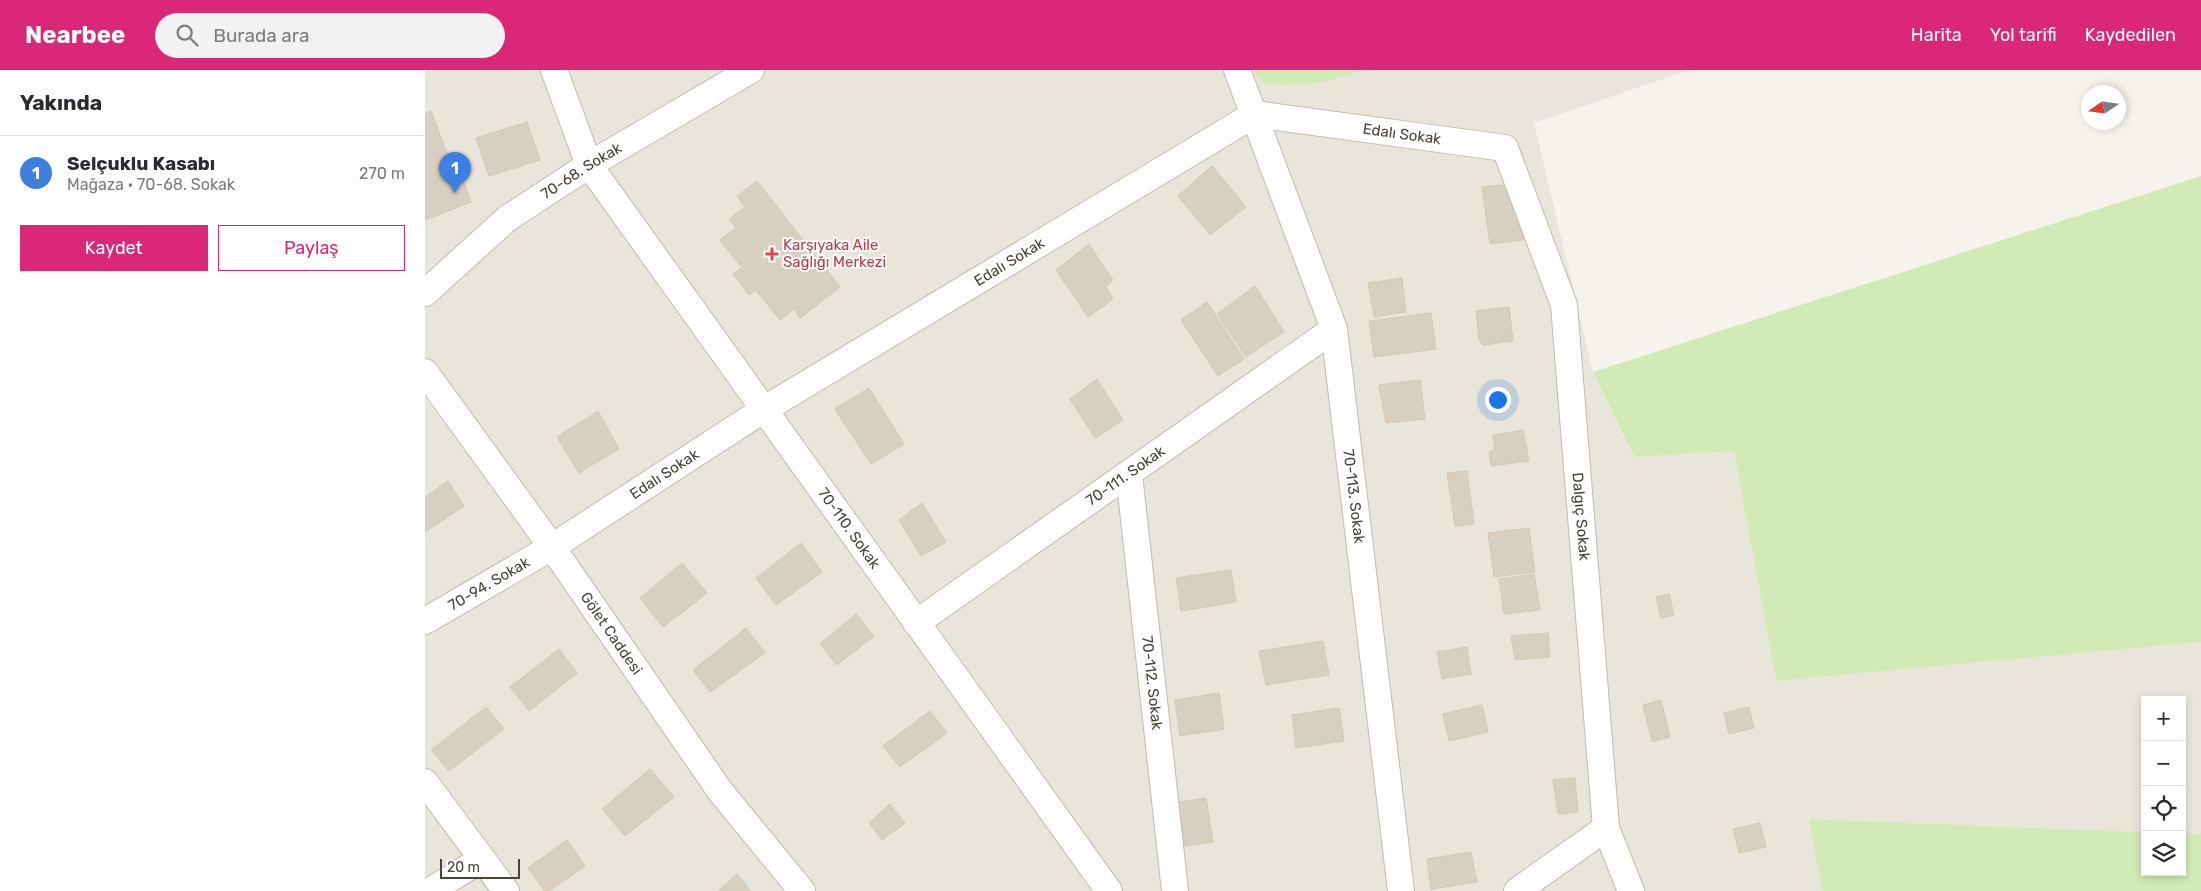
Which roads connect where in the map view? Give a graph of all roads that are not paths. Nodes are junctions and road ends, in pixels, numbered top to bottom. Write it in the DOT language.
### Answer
graph roads {
  1 [pos="554,70"];
  2 [pos="751,70"];
  3 [pos="1237,70"];
  4 [pos="1255,114"];
  5 [pos="1505,148"];
  6 [pos="589,164"];
  7 [pos="425,293"];
  8 [pos="1334,329"];
  9 [pos="425,372"];
  10 [pos="763,410"];
  11 [pos="1129,474"];
  12 [pos="552,547"];
  13 [pos="425,620"];
  14 [pos="916,623"];
  15 [pos="425,782"];
  16 [pos="1606,828"];
  17 [pos="482,858"];
  18 [pos="430,891"];
  19 [pos="506,891"];
  20 [pos="802,891"];
  21 [pos="1109,891"];
  22 [pos="1175,891"];
  23 [pos="1401,891"];
  24 [pos="1517,891"];
  25 [pos="1631,891"];
  1 -- 6 [label="street, 70-110. Sokak"];
  2 -- 6 [label="street, 70-68. Sokak"];
  3 -- 4 [label="street, 70-113. Sokak"];
  4 -- 5 [label="street, Edalı Sokak"];
  4 -- 8 [label="street, 70-113. Sokak"];
  4 -- 10 [label="street, Edalı Sokak"];
  5 -- 16 [label="street, Dalgıç Sokak"];
  6 -- 7 [label="street, 70-68. Sokak"];
  6 -- 10 [label="street, 70-110. Sokak"];
  8 -- 11 [label="street, 70-111. Sokak"];
  8 -- 23 [label="street, 70-113. Sokak"];
  9 -- 12 [label="street, Gölet Caddesi"];
  10 -- 12 [label="street, Edalı Sokak"];
  10 -- 14 [label="street, 70-110. Sokak"];
  11 -- 14 [label="street, 70-111. Sokak"];
  11 -- 22 [label="street, 70-112. Sokak"];
  12 -- 13 [label="street, 70-94. Sokak"];
  12 -- 20 [label="street, Gölet Caddesi"];
  14 -- 21 [label="street, 70-110. Sokak"];
  15 -- 17 [label="street"];
  16 -- 24 [label="street"];
  16 -- 25 [label="street, Dalgıç Sokak"];
  17 -- 18 [label="street"];
  17 -- 19 [label="street"];
}
